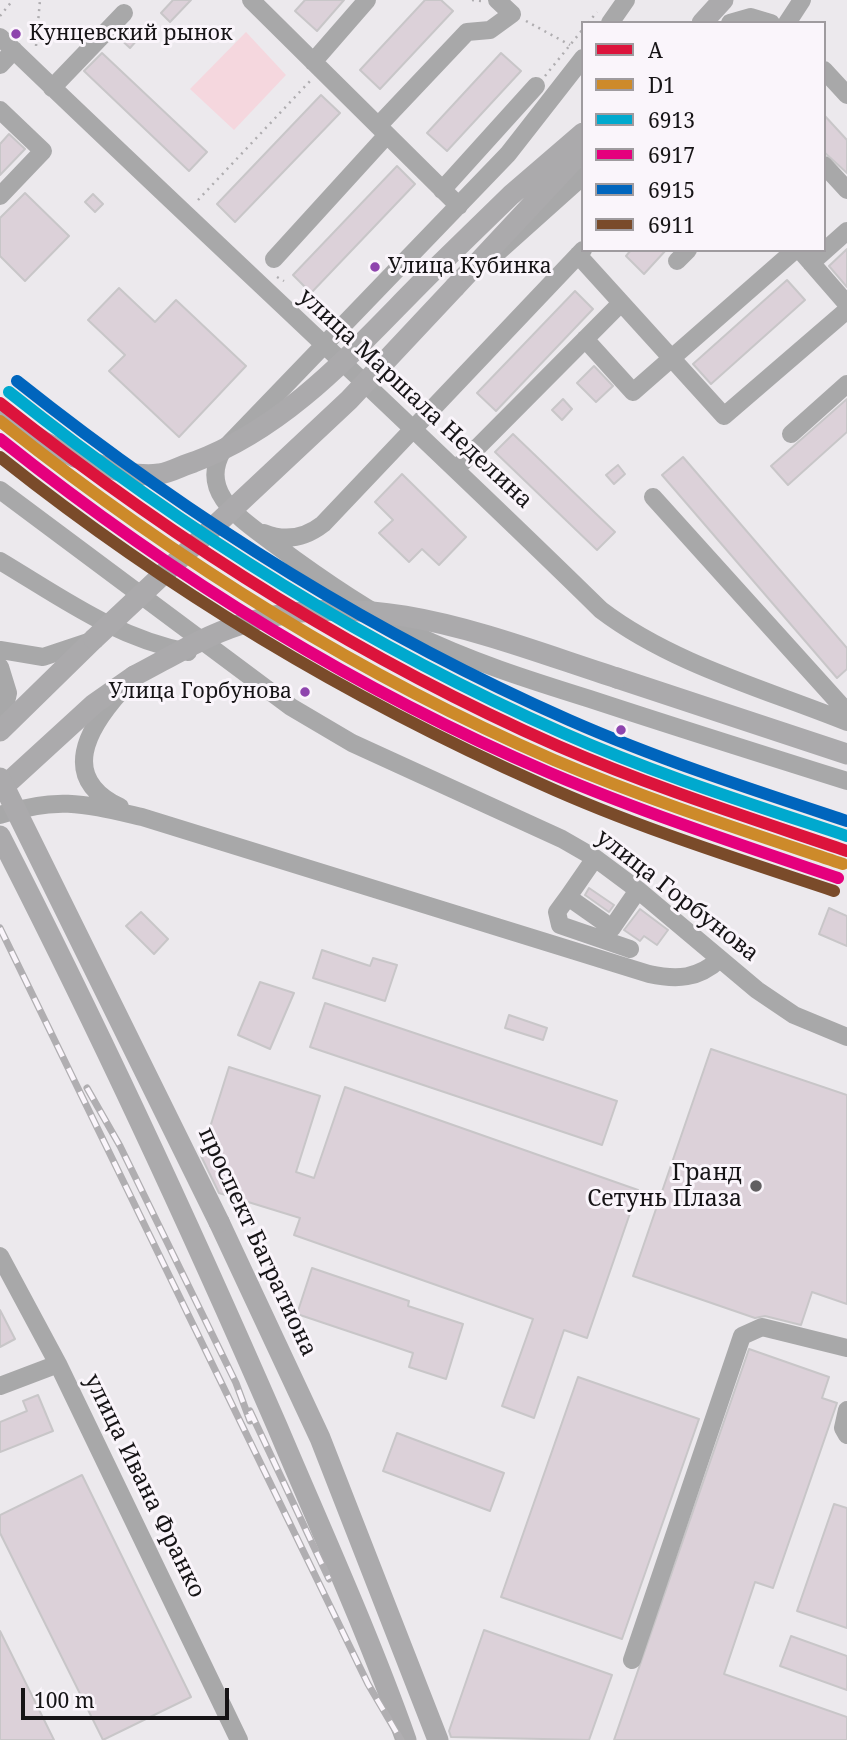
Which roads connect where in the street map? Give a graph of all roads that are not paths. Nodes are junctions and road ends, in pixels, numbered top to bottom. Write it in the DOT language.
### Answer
graph roads {
  1 [pos="251,0"];
  2 [pos="367,0"];
  3 [pos="496,0"];
  4 [pos="626,0"];
  5 [pos="723,0"];
  6 [pos="802,0"];
  7 [pos="124,13"];
  8 [pos="613,19"];
  9 [pos="704,21"];
  10 [pos="737,21"];
  11 [pos="764,21"];
  12 [pos="788,21"];
  13 [pos="0,37"];
  14 [pos="14,50"];
  15 [pos="581,61"];
  16 [pos="0,65"];
  17 [pos="317,65"];
  18 [pos="826,75"];
  19 [pos="536,86"];
  20 [pos="52,88"];
  21 [pos="847,95"];
  22 [pos="0,110"];
  23 [pos="383,131"];
  24 [pos="581,136"];
  25 [pos="581,152"];
  26 [pos="826,166"];
  27 [pos="581,178"];
  28 [pos="4,185"];
  29 [pos="443,190"];
  30 [pos="847,190"];
  31 [pos="459,206"];
  32 [pos="847,231"];
  33 [pos="826,242"];
  34 [pos="581,253"];
  35 [pos="802,254"];
  36 [pos="274,258"];
  37 [pos="475,268"];
  38 [pos="621,303"];
  39 [pos="847,304"];
  40 [pos="847,310"];
  41 [pos="584,339"];
  42 [pos="323,347"];
  43 [pos="671,358"];
  44 [pos="847,384"];
  45 [pos="0,413"];
  46 [pos="415,428"];
  47 [pos="790,434"];
  48 [pos="457,468"];
  49 [pos="1,491"];
  50 [pos="653,498"];
  51 [pos="323,524"];
  52 [pos="254,529"];
  53 [pos="0,561"];
  54 [pos="310,571"];
  55 [pos="94,639"];
  56 [pos="207,644"];
  57 [pos="0,650"];
  58 [pos="0,667"];
  59 [pos="134,676"];
  60 [pos="847,712"];
  61 [pos="847,722"];
  62 [pos="0,730"];
  63 [pos="847,754"];
  64 [pos="0,778"];
  65 [pos="847,781"];
  66 [pos="0,790"];
  67 [pos="0,815"];
  68 [pos="142,817"];
  69 [pos="0,836"];
  70 [pos="595,858"];
  71 [pos="638,890"];
  72 [pos="568,897"];
  73 [pos="630,949"];
  74 [pos="720,959"];
  75 [pos="847,1037"];
  76 [pos="0,1256"];
  77 [pos="847,1348"];
  78 [pos="58,1364"];
  79 [pos="0,1386"];
  80 [pos="847,1410"];
  81 [pos="847,1435"];
  82 [pos="632,1660"];
  83 [pos="239,1740"];
  84 [pos="406,1740"];
  85 [pos="438,1740"];
  1 -- 17 [label="street"];
  2 -- 17 [label="street"];
  3 -- 23 [label="street"];
  4 -- 8 [label="street"];
  5 -- 9 [label="main road"];
  6 -- 12 [label="street"];
  7 -- 20 [label="street"];
  10 -- 11 [label="street"];
  13 -- 14 [label="street, улица Маршала Неделина"];
  14 -- 16 [label="street"];
  14 -- 20 [label="street, улица Маршала Неделина"];
  15 -- 31 [label="street"];
  17 -- 23 [label="street"];
  18 -- 21 [label="street"];
  19 -- 29 [label="street"];
  20 -- 42 [label="street, улица Маршала Неделина"];
  22 -- 28 [label="street"];
  23 -- 29 [label="street"];
  23 -- 36 [label="street"];
  24 -- 45 [label="main road, bridge"];
  25 -- 37 [label="main road"];
  26 -- 30 [label="street"];
  27 -- 37 [label="street"];
  29 -- 31 [label="street"];
  31 -- 42 [label="street"];
  32 -- 33 [label="street"];
  34 -- 38 [label="street"];
  34 -- 46 [label="street"];
  35 -- 39 [label="street"];
  35 -- 43 [label="street"];
  37 -- 55 [label="main road, bridge"];
  38 -- 41 [label="street"];
  38 -- 43 [label="street"];
  40 -- 43 [label="street"];
  41 -- 43 [label="street"];
  41 -- 48 [label="street"];
  42 -- 46 [label="street, улица Маршала Неделина"];
  42 -- 52 [label="street"];
  44 -- 47 [label="street"];
  46 -- 48 [label="street, улица Маршала Неделина"];
  46 -- 51 [label="street"];
  48 -- 61 [label="street, улица Маршала Неделина"];
  49 -- 56 [label="street, улица Горбунова"];
  50 -- 60 [label="street"];
  51 -- 52 [label="street"];
  51 -- 54 [label="street"];
  52 -- 54 [label="street"];
  53 -- 56 [label="street"];
  54 -- 65 [label="street"];
  55 -- 57 [label="street"];
  55 -- 62 [label="main road"];
  56 -- 70 [label="street, улица Горбунова"];
  58 -- 62 [label="street"];
  59 -- 63 [label="main road, bridge"];
  59 -- 66 [label="main road"];
  59 -- 68 [label="street"];
  64 -- 85 [label="main road, проспект Багратиона, bridge"];
  67 -- 68 [label="street"];
  68 -- 74 [label="street"];
  69 -- 84 [label="main road"];
  70 -- 71 [label="street, улица Горбунова"];
  70 -- 72 [label="street"];
  71 -- 72 [label="street"];
  71 -- 74 [label="street, улица Горбунова"];
  72 -- 73 [label="street"];
  74 -- 75 [label="street, улица Горбунова"];
  76 -- 78 [label="street, улица Ивана Франко"];
  77 -- 82 [label="street"];
  78 -- 79 [label="street"];
  78 -- 83 [label="street, улица Ивана Франко"];
  80 -- 81 [label="street"];
}
